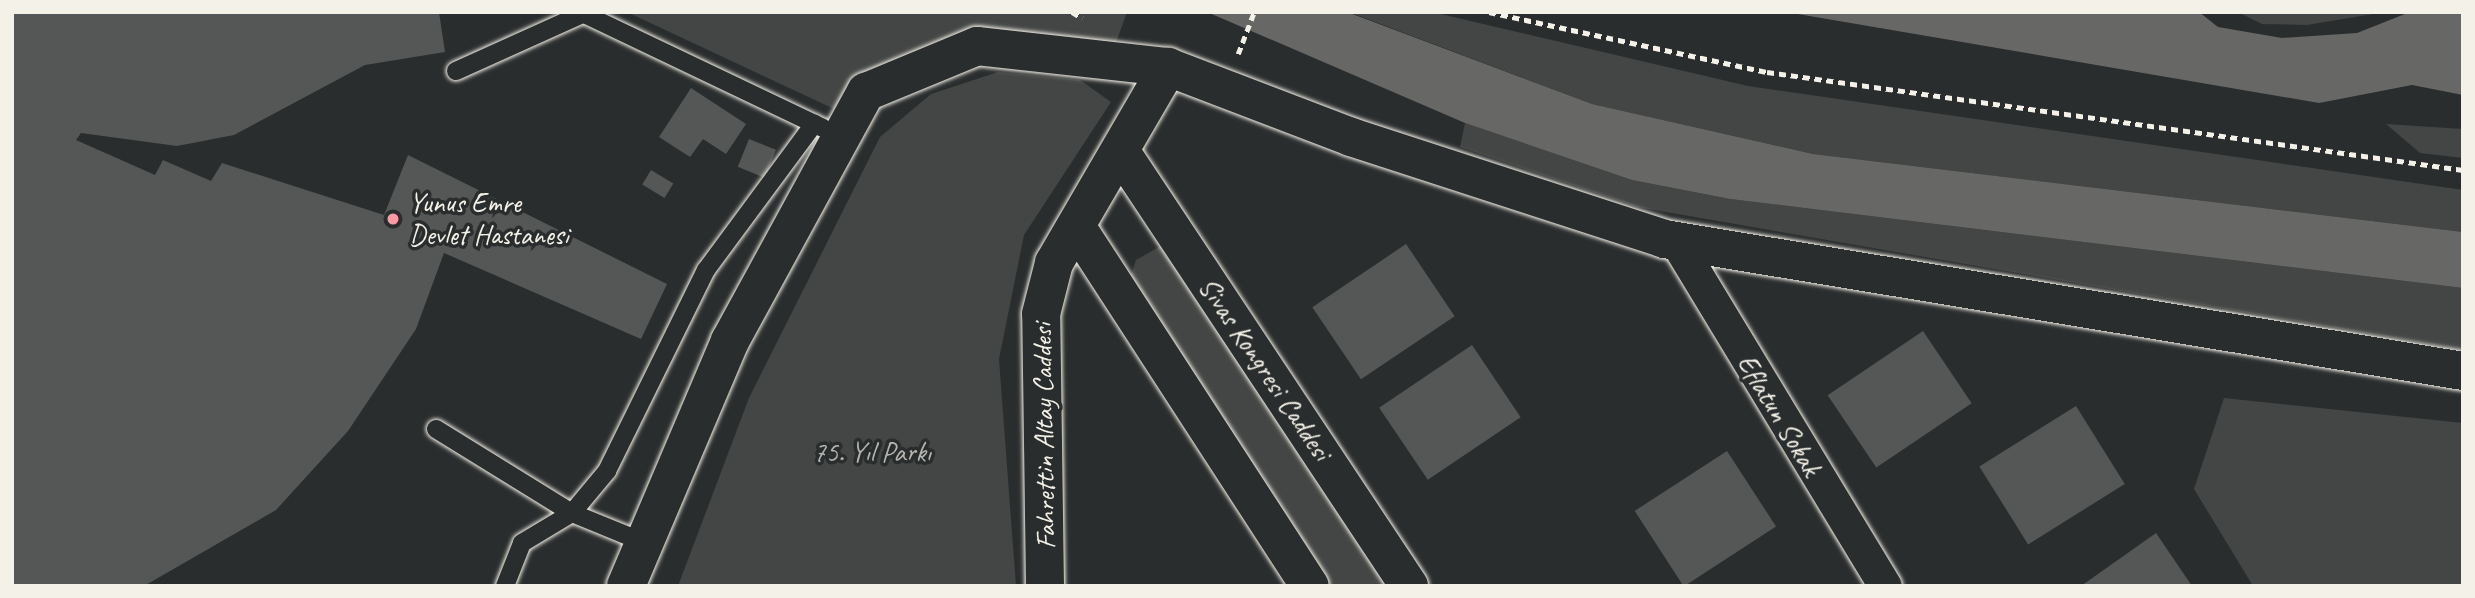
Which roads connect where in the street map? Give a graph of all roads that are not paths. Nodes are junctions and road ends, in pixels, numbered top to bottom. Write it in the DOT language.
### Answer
graph roads {
  1 [pos="581,13"];
  2 [pos="1168,67"];
  3 [pos="456,71"];
  4 [pos="828,130"];
  5 [pos="1121,152"];
  6 [pos="1076,226"];
  7 [pos="1676,242"];
  8 [pos="2463,371"];
  9 [pos="436,429"];
  10 [pos="572,513"];
  11 [pos="643,542"];
  12 [pos="505,586"];
  13 [pos="626,586"];
  14 [pos="1045,586"];
  15 [pos="1310,586"];
  16 [pos="1409,586"];
  17 [pos="1885,586"];
  1 -- 3 [label="lane"];
  1 -- 4 [label="lane"];
  2 -- 4 [label="street"];
  2 -- 5 [label="street, Fahrettin Altay Caddesi"];
  2 -- 7 [label="street"];
  4 -- 10 [label="lane"];
  4 -- 11 [label="street"];
  5 -- 6 [label="street, Fahrettin Altay Caddesi"];
  5 -- 16 [label="street, Sivas Kongresi Caddesi"];
  6 -- 14 [label="street, Fahrettin Altay Caddesi"];
  6 -- 15 [label="street"];
  7 -- 8 [label="street"];
  7 -- 17 [label="street, Eflatun Sokak"];
  9 -- 10 [label="lane"];
  10 -- 11 [label="lane"];
  10 -- 12 [label="lane"];
  11 -- 13 [label="street"];
}
